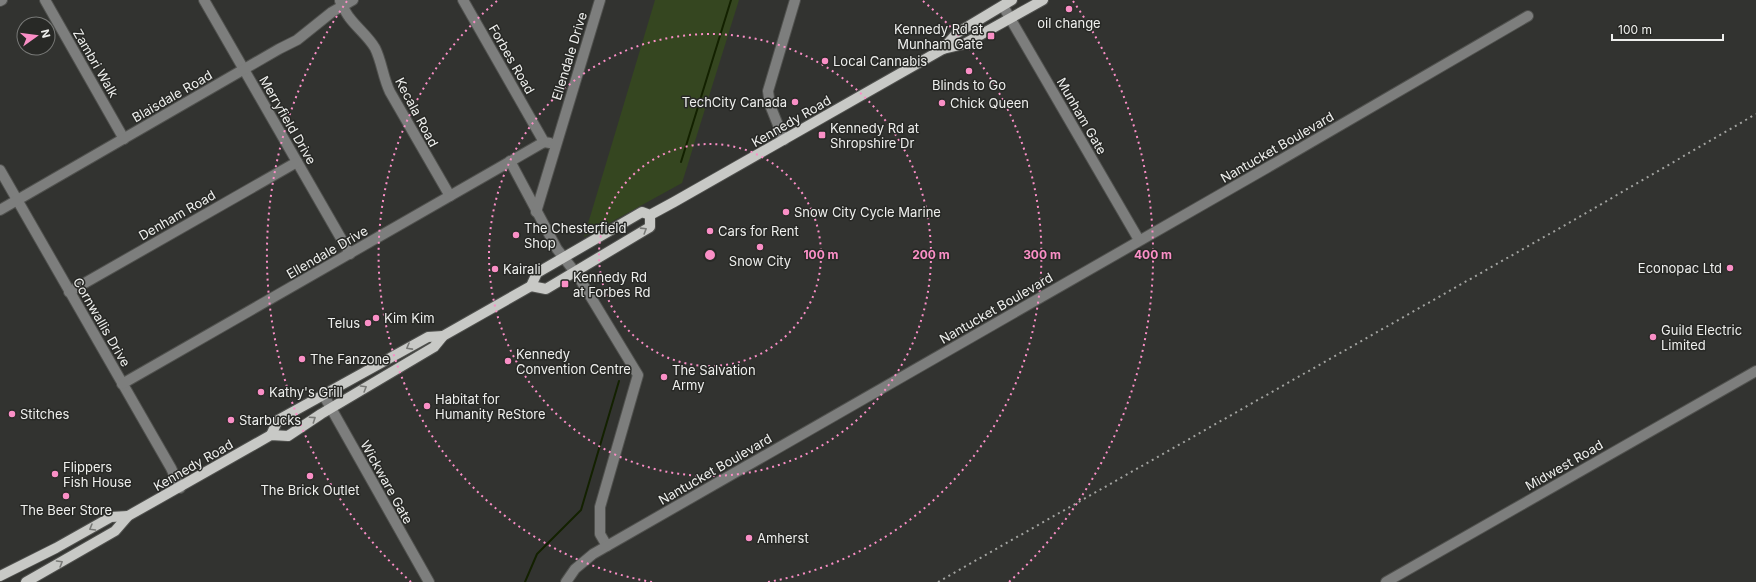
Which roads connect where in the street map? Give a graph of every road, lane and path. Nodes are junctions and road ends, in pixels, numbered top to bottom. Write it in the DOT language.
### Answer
graph roads {
  1 [pos="44,0"];
  2 [pos="204,0"];
  3 [pos="353,0"];
  4 [pos="463,0"];
  5 [pos="795,0"];
  6 [pos="1012,0"];
  7 [pos="1043,0"];
  8 [pos="599,1"];
  9 [pos="341,3"];
  10 [pos="1003,6"];
  11 [pos="1528,16"];
  12 [pos="1011,18"];
  13 [pos="943,49"];
  14 [pos="244,69"];
  15 [pos="124,138"];
  16 [pos="784,140"];
  17 [pos="544,142"];
  18 [pos="556,145"];
  19 [pos="510,161"];
  20 [pos="297,162"];
  21 [pos="0,170"];
  22 [pos="450,196"];
  23 [pos="17,199"];
  24 [pos="0,210"];
  25 [pos="536,212"];
  26 [pos="650,215"];
  27 [pos="1139,240"];
  28 [pos="350,254"];
  29 [pos="563,258"];
  30 [pos="575,272"];
  31 [pos="531,286"];
  32 [pos="70,292"];
  33 [pos="443,336"];
  34 [pos="1756,371"];
  35 [pos="122,384"];
  36 [pos="323,394"];
  37 [pos="331,408"];
  38 [pos="271,435"];
  39 [pos="180,488"];
  40 [pos="128,516"];
  41 [pos="607,546"];
  42 [pos="0,576"];
  43 [pos="26,582"];
  44 [pos="429,582"];
  45 [pos="566,582"];
  46 [pos="1386,582"];
  1 -- 15 [label="street, Zambri Walk"];
  2 -- 14 [label="street, Merryfield Drive"];
  3 -- 9 [label="street, Blaisdale Road"];
  4 -- 17 [label="street, Forbes Road"];
  5 -- 16 [label="street"];
  6 -- 10 [label="main road, Kennedy Road"];
  7 -- 12 [label="main road, Kennedy Road"];
  8 -- 18 [label="street, Ellendale Drive"];
  9 -- 14 [label="street, Blaisdale Road"];
  9 -- 22 [label="street, Kecala Road"];
  10 -- 12 [label="street, Munham Gate"];
  10 -- 13 [label="main road, Kennedy Road"];
  11 -- 27 [label="street, Nantucket Boulevard"];
  12 -- 13 [label="main road, Kennedy Road"];
  12 -- 27 [label="street, Munham Gate"];
  13 -- 16 [label="main road, Kennedy Road"];
  14 -- 15 [label="street, Blaisdale Road"];
  14 -- 20 [label="street, Merryfield Drive"];
  15 -- 23 [label="street, Blaisdale Road"];
  16 -- 26 [label="main road, Kennedy Road"];
  17 -- 18 [label="street"];
  17 -- 19 [label="street, Ellendale Drive"];
  18 -- 25 [label="street, Ellendale Drive"];
  19 -- 22 [label="street, Ellendale Drive"];
  19 -- 25 [label="street"];
  20 -- 28 [label="street, Merryfield Drive"];
  20 -- 32 [label="street, Denham Road"];
  21 -- 23 [label="street, Cornwallis Drive"];
  22 -- 28 [label="street, Ellendale Drive"];
  23 -- 24 [label="street, Blaisdale Road"];
  23 -- 32 [label="street, Cornwallis Drive"];
  25 -- 29 [label="street"];
  26 -- 29 [label="main road, Kennedy Road"];
  30 -- 26 [label="main road, one-way"];
  27 -- 41 [label="street, Nantucket Boulevard"];
  28 -- 35 [label="street, Ellendale Drive"];
  29 -- 30 [label="street"];
  29 -- 31 [label="main road, Kennedy Road"];
  30 -- 31 [label="main road"];
  30 -- 41 [label="street"];
  31 -- 33 [label="main road, Kennedy Road"];
  32 -- 35 [label="street, Cornwallis Drive"];
  33 -- 36 [label="main road, Kennedy Road, one-way"];
  37 -- 33 [label="main road, Kennedy Road, one-way"];
  34 -- 46 [label="street, Midwest Road"];
  35 -- 39 [label="street, Cornwallis Drive"];
  36 -- 37 [label="street, Wickware Gate"];
  36 -- 38 [label="main road, Kennedy Road"];
  38 -- 37 [label="main road, Kennedy Road, one-way"];
  37 -- 44 [label="street, Wickware Gate"];
  38 -- 39 [label="main road, Kennedy Road"];
  39 -- 40 [label="main road, Kennedy Road"];
  40 -- 42 [label="main road, Kennedy Road, one-way"];
  43 -- 40 [label="main road, Kennedy Road, one-way"];
  41 -- 45 [label="street, Nantucket Boulevard"];
}
